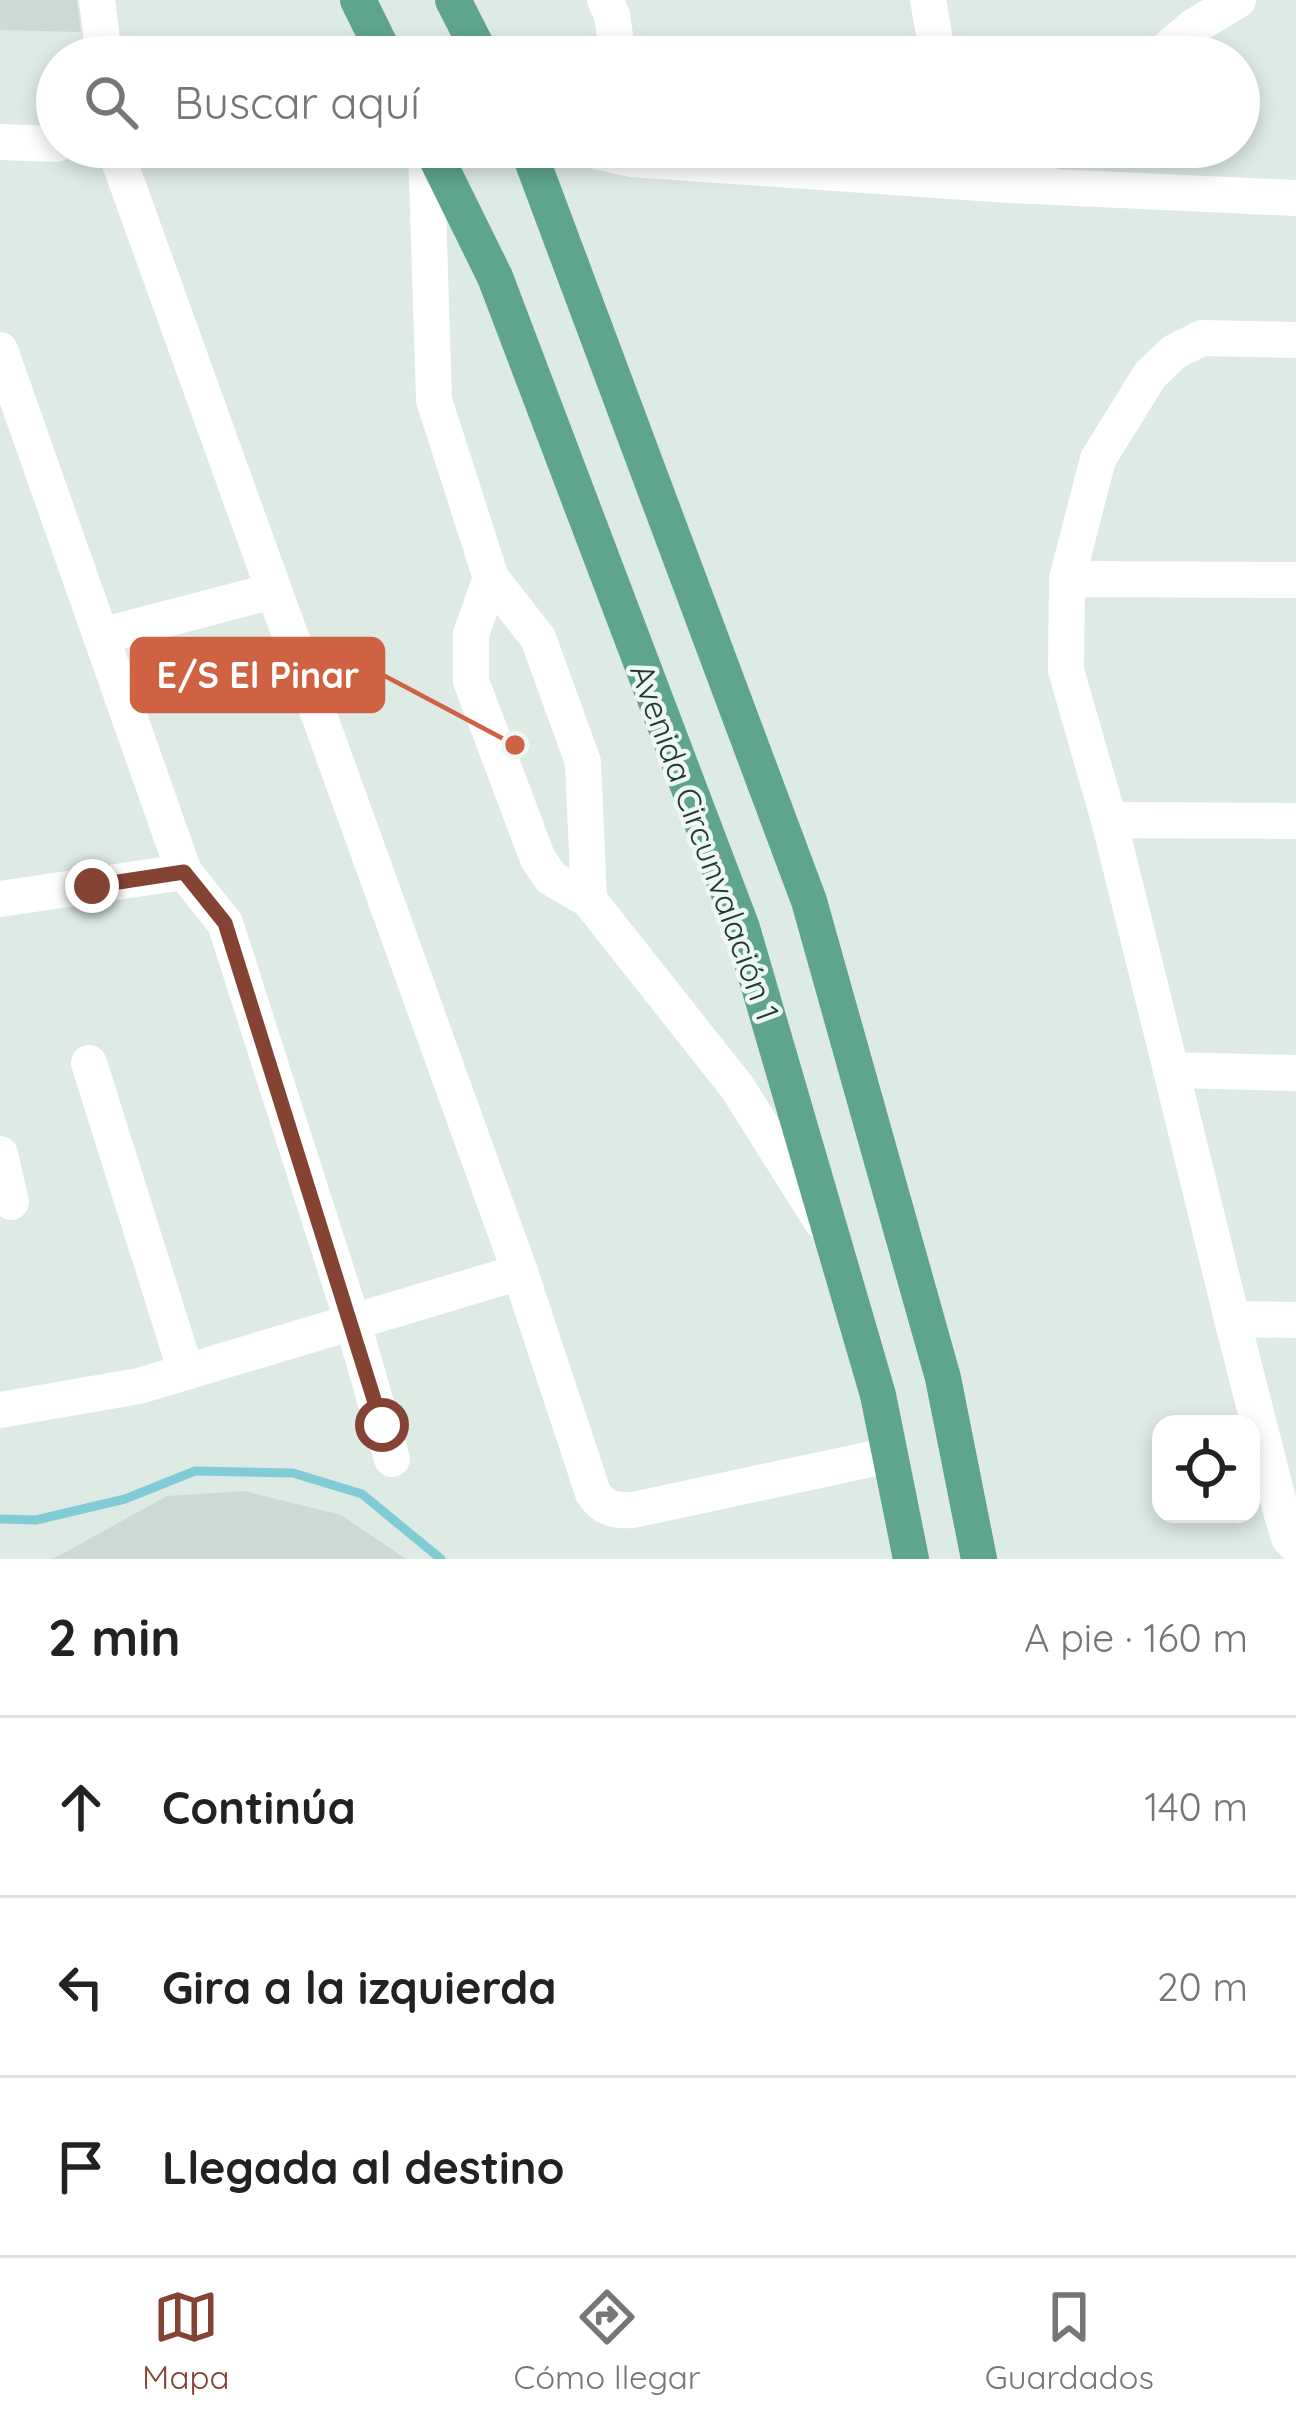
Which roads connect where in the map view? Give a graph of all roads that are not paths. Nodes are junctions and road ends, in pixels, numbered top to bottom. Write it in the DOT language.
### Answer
graph roads {
  1 [pos="97,0"];
  2 [pos="358,0"];
  3 [pos="452,0"];
  4 [pos="605,0"];
  5 [pos="928,0"];
  6 [pos="1238,0"];
  7 [pos="101,36"];
  8 [pos="369,36"];
  9 [pos="471,36"];
  10 [pos="615,36"];
  11 [pos="934,36"];
  12 [pos="1182,36"];
  13 [pos="0,142"];
  14 [pos="36,143"];
  15 [pos="122,168"];
  16 [pos="428,168"];
  17 [pos="439,168"];
  18 [pos="536,168"];
  19 [pos="968,168"];
  20 [pos="1030,168"];
  21 [pos="1009,185"];
  22 [pos="1296,198"];
  23 [pos="1296,340"];
  24 [pos="0,350"];
  25 [pos="490,578"];
  26 [pos="1067,579"];
  27 [pos="1296,580"];
  28 [pos="274,591"];
  29 [pos="100,635"];
  30 [pos="1108,820"];
  31 [pos="1296,821"];
  32 [pos="184,872"];
  33 [pos="0,899"];
  34 [pos="589,900"];
  35 [pos="89,1063"];
  36 [pos="1171,1070"];
  37 [pos="1296,1073"];
  38 [pos="0,1154"];
  39 [pos="11,1202"];
  40 [pos="833,1240"];
  41 [pos="520,1272"];
  42 [pos="1232,1319"];
  43 [pos="352,1320"];
  44 [pos="1296,1320"];
  45 [pos="186,1372"];
  46 [pos="0,1410"];
  47 [pos="890,1455"];
  48 [pos="392,1459"];
  49 [pos="1296,1545"];
  50 [pos="911,1559"];
  51 [pos="980,1559"];
  1 -- 7 [label="street"];
  2 -- 8 [label="main road"];
  3 -- 9 [label="main road"];
  4 -- 10 [label="street"];
  5 -- 11 [label="street"];
  6 -- 12 [label="street"];
  13 -- 14 [label="street"];
  15 -- 28 [label="street"];
  16 -- 25 [label="street"];
  17 -- 40 [label="main road, Avenida Circunvalación 1"];
  18 -- 51 [label="main road"];
  19 -- 21 [label="street"];
  20 -- 21 [label="street"];
  21 -- 22 [label="street"];
  23 -- 26 [label="street"];
  24 -- 29 [label="street"];
  25 -- 34 [label="street"];
  25 -- 34 [label="street"];
  26 -- 27 [label="street"];
  26 -- 30 [label="street"];
  28 -- 29 [label="street"];
  28 -- 41 [label="street"];
  29 -- 32 [label="street"];
  30 -- 31 [label="street"];
  30 -- 36 [label="street"];
  32 -- 33 [label="street"];
  32 -- 43 [label="street"];
  34 -- 40 [label="street"];
  35 -- 45 [label="street"];
  36 -- 37 [label="street"];
  36 -- 42 [label="street"];
  38 -- 39 [label="street"];
  40 -- 47 [label="main road, Avenida Circunvalación 1"];
  41 -- 43 [label="street"];
  41 -- 47 [label="street"];
  42 -- 44 [label="street"];
  42 -- 49 [label="street"];
  43 -- 45 [label="street"];
  43 -- 48 [label="street"];
  45 -- 46 [label="street"];
  47 -- 50 [label="main road, Avenida Circunvalación 1"];
}
